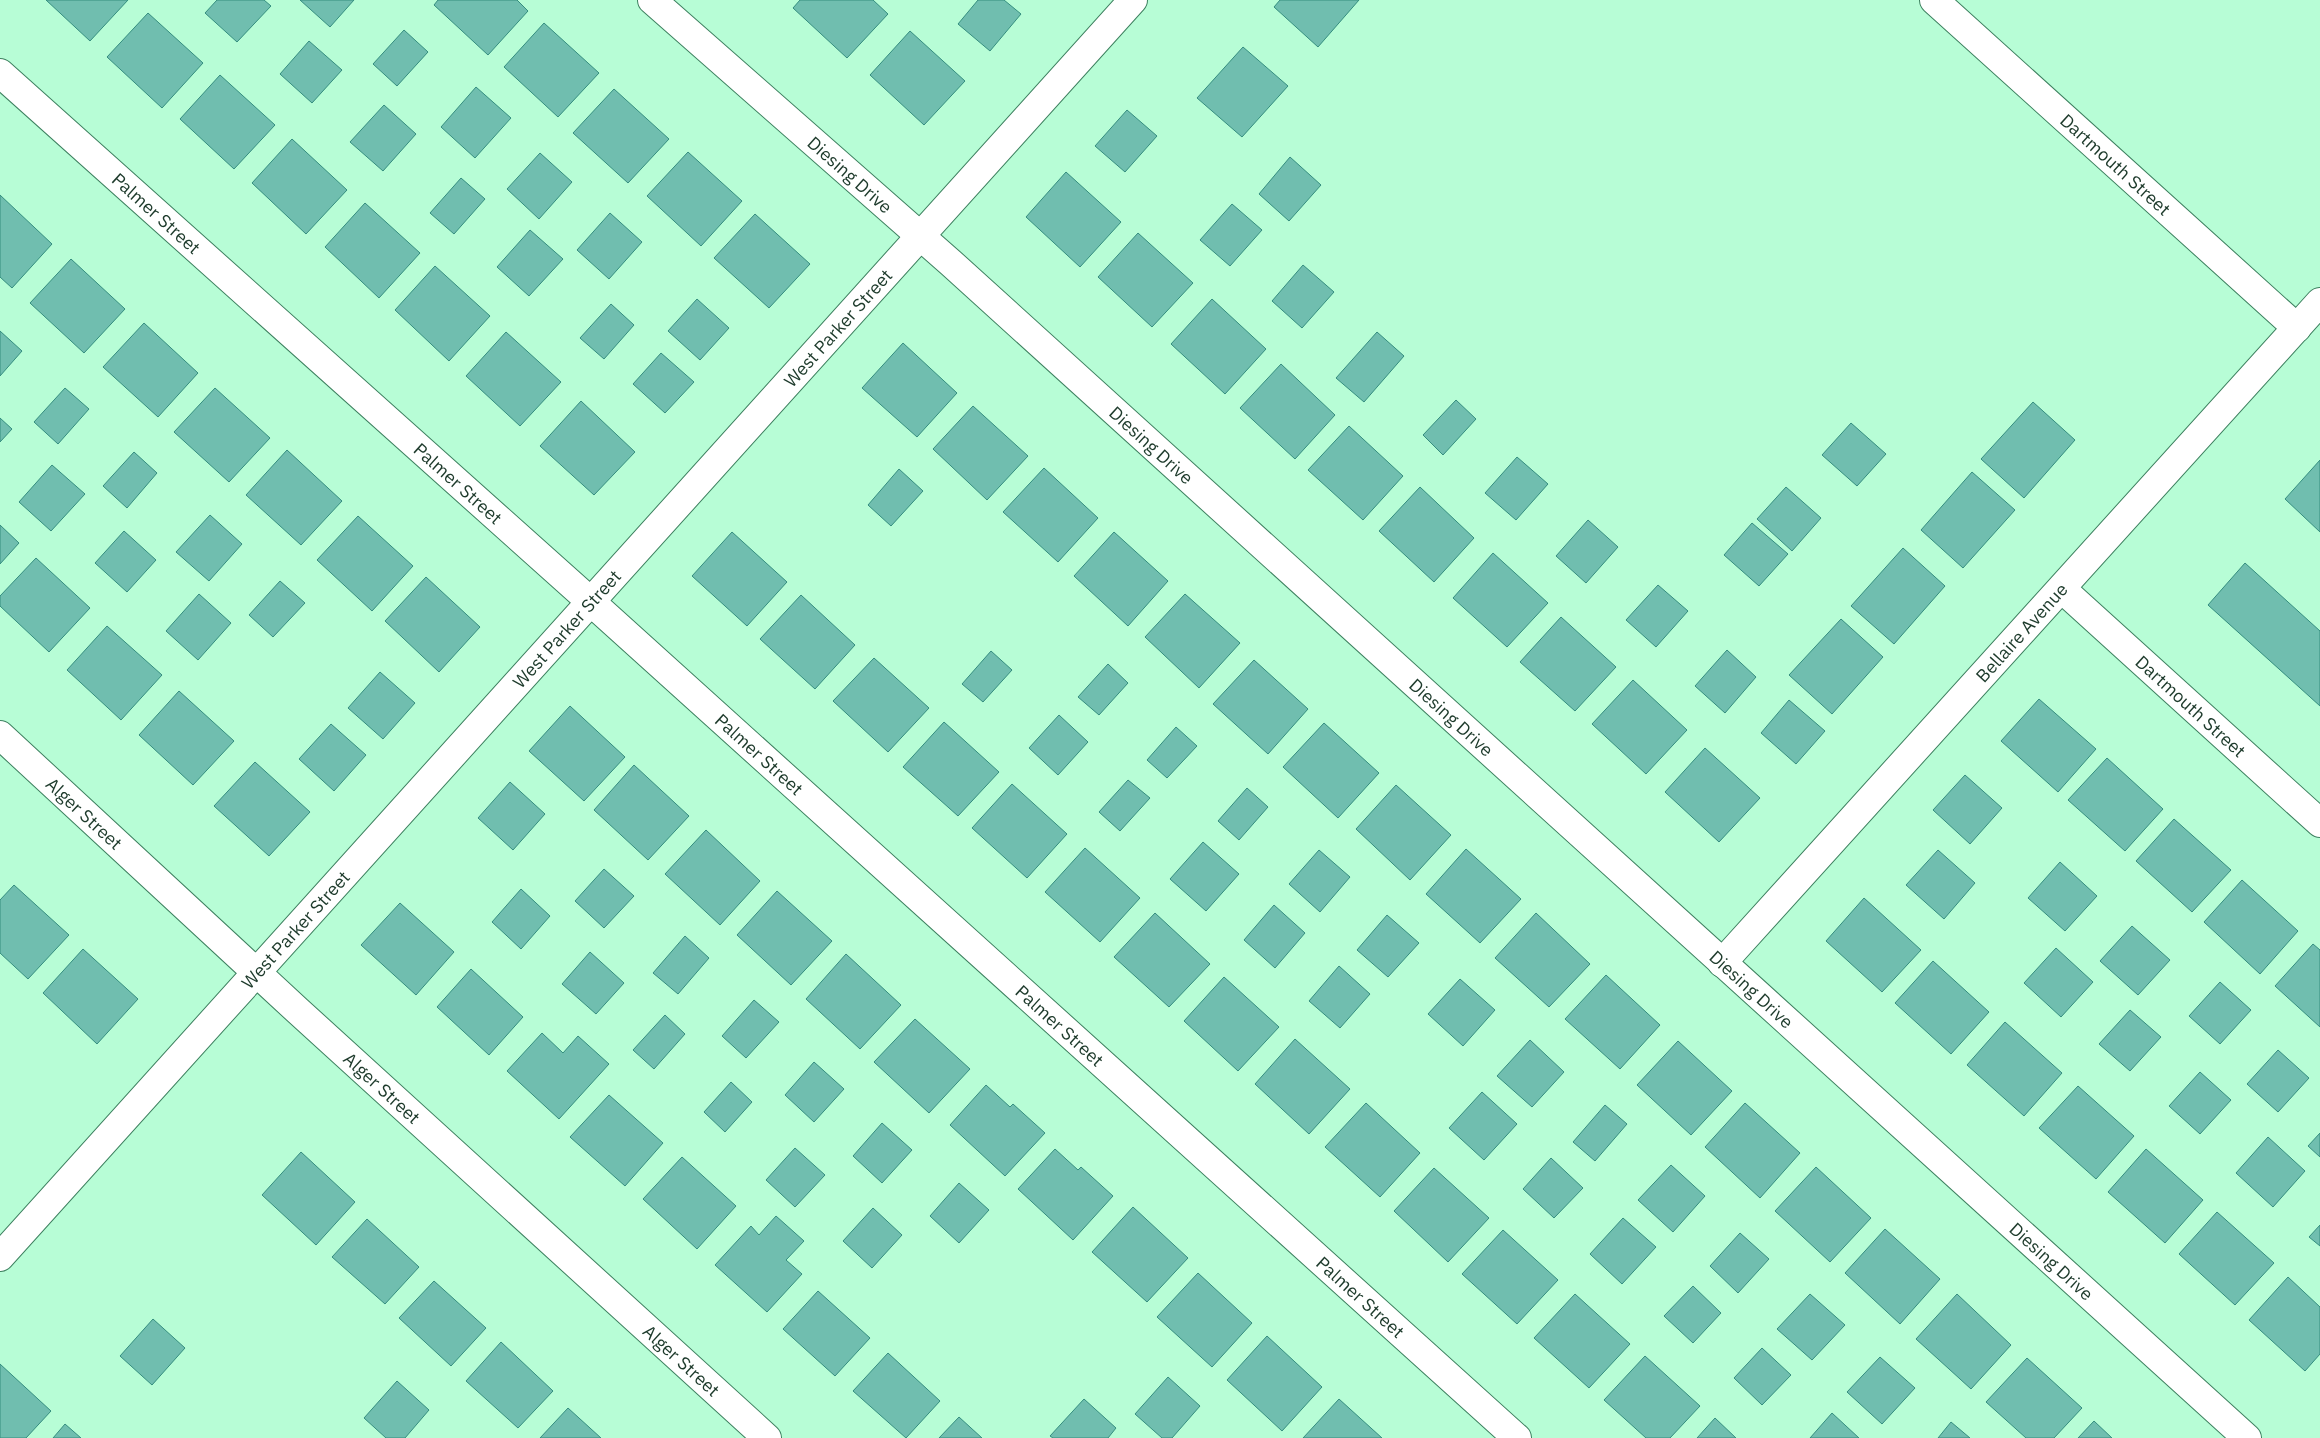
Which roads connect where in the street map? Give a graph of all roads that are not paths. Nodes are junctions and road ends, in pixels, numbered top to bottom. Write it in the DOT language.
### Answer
graph roads {
  1 [pos="652,0"];
  2 [pos="1133,0"];
  3 [pos="1934,0"];
  4 [pos="0,73"];
  5 [pos="921,237"];
  6 [pos="2320,302"];
  7 [pos="2297,328"];
  8 [pos="2062,590"];
  9 [pos="590,601"];
  10 [pos="0,735"];
  11 [pos="2320,823"];
  12 [pos="1722,963"];
  13 [pos="256,972"];
  14 [pos="0,1257"];
  15 [pos="767,1438"];
  16 [pos="1518,1438"];
  17 [pos="2247,1438"];
  1 -- 5 [label="street, Diesing Drive"];
  2 -- 5 [label="street, West Parker Street"];
  3 -- 7 [label="street, Dartmouth Street"];
  4 -- 9 [label="street, Palmer Street"];
  5 -- 9 [label="street, West Parker Street"];
  5 -- 12 [label="street, Diesing Drive"];
  6 -- 7 [label="street, Bellaire Avenue"];
  7 -- 8 [label="street, Bellaire Avenue"];
  8 -- 11 [label="street, Dartmouth Street"];
  8 -- 12 [label="street, Bellaire Avenue"];
  9 -- 13 [label="street, West Parker Street"];
  9 -- 16 [label="street, Palmer Street"];
  10 -- 13 [label="street, Alger Street"];
  12 -- 17 [label="street, Diesing Drive"];
  13 -- 14 [label="street, West Parker Street"];
  13 -- 15 [label="street, Alger Street"];
}
